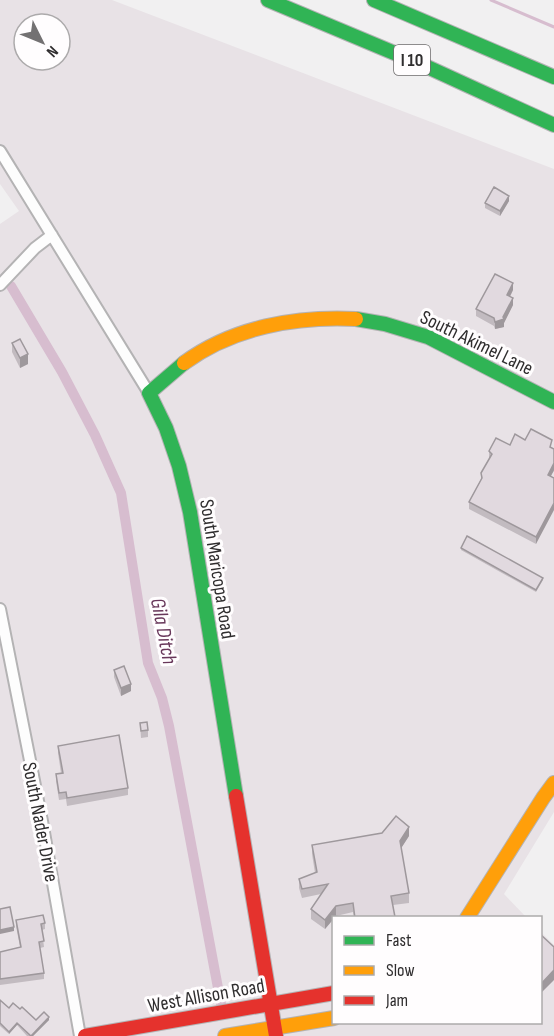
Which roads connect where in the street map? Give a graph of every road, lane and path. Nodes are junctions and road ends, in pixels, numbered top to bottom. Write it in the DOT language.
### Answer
graph roads {
  1 [pos="268,0"];
  2 [pos="374,0"];
  3 [pos="554,77"];
  4 [pos="554,125"];
  5 [pos="0,151"];
  6 [pos="52,235"];
  7 [pos="0,285"];
  8 [pos="148,393"];
  9 [pos="554,402"];
  10 [pos="0,609"];
  11 [pos="554,783"];
  12 [pos="468,916"];
  13 [pos="332,993"];
  14 [pos="271,1004"];
  15 [pos="332,1018"];
  16 [pos="276,1032"];
  17 [pos="80,1036"];
  18 [pos="85,1036"];
  19 [pos="225,1036"];
  1 -- 4 [label="main road, I 10"];
  2 -- 3 [label="main road, I 10"];
  5 -- 6 [label="street, South Maricopa Road"];
  6 -- 7 [label="street"];
  6 -- 8 [label="street, South Maricopa Road"];
  8 -- 9 [label="main road, South Akimel Lane"];
  8 -- 14 [label="main road, South Maricopa Road"];
  10 -- 17 [label="street, South Nader Drive"];
  11 -- 12 [label="main road"];
  13 -- 14 [label="main road, West Allison Road"];
  14 -- 16 [label="main road, South Maricopa Road"];
  14 -- 18 [label="main road, West Allison Road"];
  15 -- 16 [label="main road"];
  16 -- 19 [label="main road"];
}
